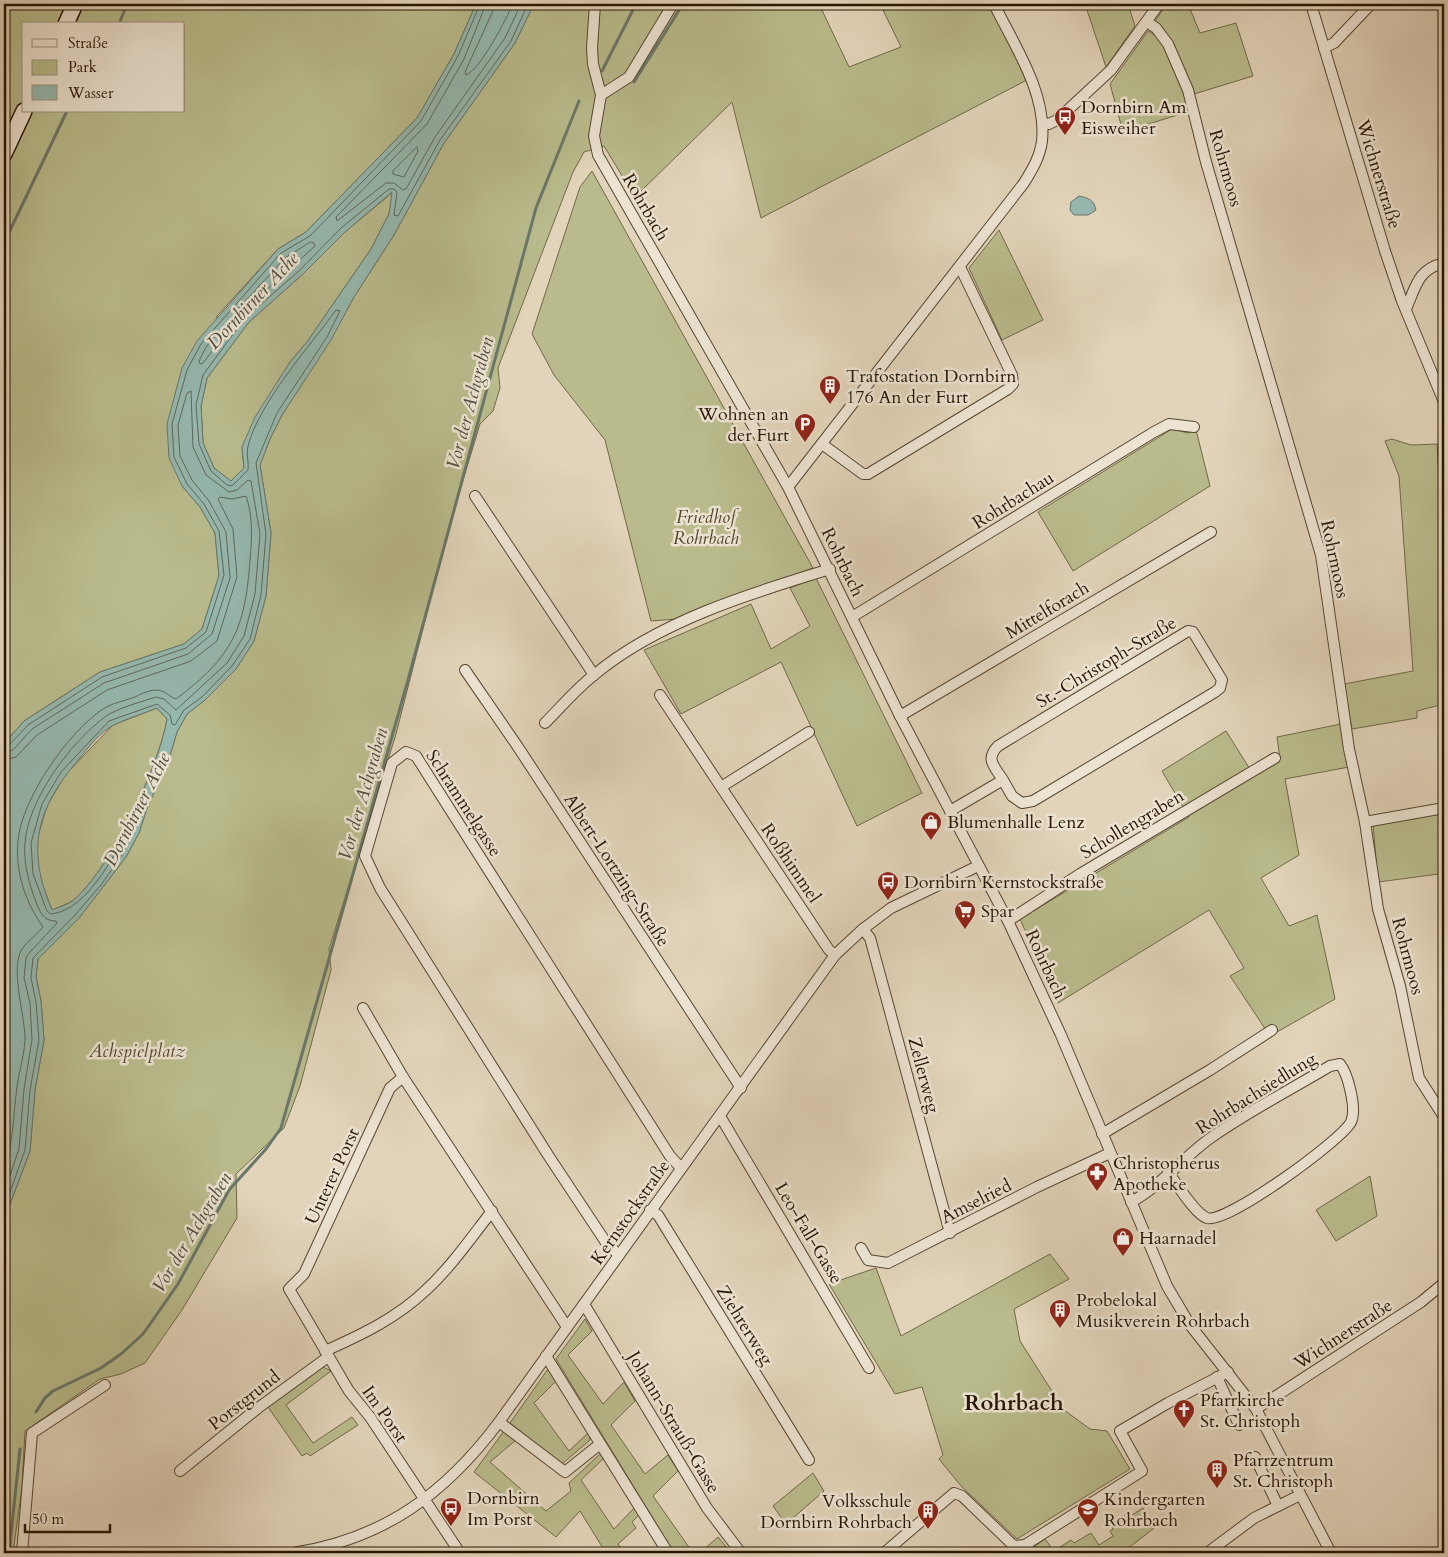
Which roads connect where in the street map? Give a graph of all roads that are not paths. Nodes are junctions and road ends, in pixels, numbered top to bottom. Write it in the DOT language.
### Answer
graph roads {
  1 [pos="76,4"];
  2 [pos="595,4"];
  3 [pos="673,4"];
  4 [pos="994,4"];
  5 [pos="1159,4"];
  6 [pos="1310,4"];
  7 [pos="1371,4"];
  8 [pos="67,22"];
  9 [pos="1147,22"];
  10 [pos="1324,48"];
  11 [pos="601,95"];
  12 [pos="24,112"];
  13 [pos="1042,123"];
  14 [pos="4,154"];
  15 [pos="1444,263"];
  16 [pos="960,267"];
  17 [pos="1406,309"];
  18 [pos="1444,402"];
  19 [pos="1194,427"];
  20 [pos="822,444"];
  21 [pos="788,487"];
  22 [pos="475,496"];
  23 [pos="1211,532"];
  24 [pos="830,569"];
  25 [pos="852,617"];
  26 [pos="465,670"];
  27 [pos="594,675"];
  28 [pos="660,695"];
  29 [pos="900,716"];
  30 [pos="545,723"];
  31 [pos="809,732"];
  32 [pos="1275,758"];
  33 [pos="1003,780"];
  34 [pos="720,787"];
  35 [pos="1444,808"];
  36 [pos="950,811"];
  37 [pos="1365,822"];
  38 [pos="978,866"];
  39 [pos="1008,921"];
  40 [pos="863,929"];
  41 [pos="835,955"];
  42 [pos="363,1008"];
  43 [pos="1272,1030"];
  44 [pos="403,1077"];
  45 [pos="741,1088"];
  46 [pos="720,1116"];
  47 [pos="1444,1117"];
  48 [pos="1102,1134"];
  49 [pos="1110,1153"];
  50 [pos="681,1168"];
  51 [pos="1168,1172"];
  52 [pos="1131,1202"];
  53 [pos="650,1210"];
  54 [pos="492,1211"];
  55 [pos="950,1232"];
  56 [pos="861,1248"];
  57 [pos="619,1255"];
  58 [pos="1444,1283"];
  59 [pos="289,1289"];
  60 [pos="584,1304"];
  61 [pos="567,1327"];
  62 [pos="327,1354"];
  63 [pos="546,1356"];
  64 [pos="869,1368"];
  65 [pos="1228,1372"];
  66 [pos="1217,1378"];
  67 [pos="105,1385"];
  68 [pos="1256,1409"];
  69 [pos="499,1422"];
  70 [pos="1239,1425"];
  71 [pos="600,1444"];
  72 [pos="1255,1457"];
  73 [pos="808,1460"];
  74 [pos="180,1471"];
  75 [pos="1300,1495"];
  76 [pos="424,1501"];
  77 [pos="1278,1506"];
  78 [pos="1029,1549"];
  79 [pos="22,1553"];
  80 [pos="293,1553"];
  81 [pos="460,1553"];
  82 [pos="668,1553"];
  83 [pos="741,1553"];
  84 [pos="884,1553"];
  85 [pos="1207,1553"];
  86 [pos="1332,1553"];
  1 -- 8 [label="main road"];
  2 -- 11 [label="street, Rohrbach"];
  3 -- 11 [label="street"];
  4 -- 13 [label="street"];
  5 -- 9 [label="street"];
  6 -- 10 [label="street, Wichnerstraße"];
  7 -- 10 [label="street"];
  9 -- 13 [label="street"];
  9 -- 37 [label="street, Rohrmoos"];
  10 -- 17 [label="street, Wichnerstraße"];
  11 -- 21 [label="street, Rohrbach"];
  12 -- 14 [label="main road"];
  13 -- 16 [label="street"];
  15 -- 17 [label="street"];
  16 -- 20 [label="street"];
  16 -- 20 [label="street"];
  17 -- 18 [label="street, Wichnerstraße"];
  19 -- 25 [label="street, Rohrbachau"];
  20 -- 21 [label="street"];
  21 -- 24 [label="street, Rohrbach"];
  22 -- 27 [label="street"];
  23 -- 29 [label="street, Mittelforach"];
  24 -- 25 [label="street, Rohrbach"];
  24 -- 27 [label="street"];
  25 -- 29 [label="street, Rohrbach"];
  26 -- 45 [label="street, Albert-Lortzing-Straße"];
  27 -- 30 [label="street"];
  28 -- 34 [label="street, Roßhimmel"];
  29 -- 36 [label="street, Rohrbach"];
  31 -- 34 [label="street"];
  32 -- 39 [label="street, Schollengraben"];
  33 -- 33 [label="street, St.-Christoph-Straße"];
  33 -- 36 [label="street"];
  34 -- 41 [label="street, Roßhimmel"];
  35 -- 37 [label="street"];
  36 -- 38 [label="street, Rohrbach"];
  37 -- 47 [label="street, Rohrmoos"];
  38 -- 39 [label="street, Rohrbach"];
  38 -- 40 [label="street, Kernstockstraße"];
  39 -- 48 [label="street, Rohrbach"];
  40 -- 41 [label="street, Kernstockstraße"];
  40 -- 55 [label="street, Zellerweg"];
  41 -- 45 [label="street, Kernstockstraße"];
  42 -- 44 [label="street"];
  43 -- 48 [label="street"];
  44 -- 54 [label="street"];
  44 -- 59 [label="street, Unterer Porst"];
  45 -- 46 [label="street, Kernstockstraße"];
  46 -- 50 [label="street, Kernstockstraße"];
  46 -- 64 [label="street, Leo-Fall-Gasse"];
  48 -- 49 [label="street, Rohrbach"];
  49 -- 52 [label="street, Rohrbach"];
  49 -- 55 [label="street, Amselried"];
  50 -- 53 [label="street, Kernstockstraße"];
  50 -- 57 [label="street, Schrammelgasse"];
  51 -- 51 [label="street, Rohrbachsiedlung"];
  51 -- 52 [label="street, Rohrbachsiedlung"];
  52 -- 65 [label="street, Rohrbach"];
  53 -- 57 [label="street, Kernstockstraße"];
  53 -- 73 [label="street, Ziehrerweg"];
  54 -- 61 [label="street"];
  54 -- 62 [label="street"];
  55 -- 56 [label="street, Amselried"];
  57 -- 60 [label="street, Kernstockstraße"];
  58 -- 68 [label="street, Wichnerstraße"];
  59 -- 62 [label="street, Im Porst"];
  60 -- 61 [label="street, Kernstockstraße"];
  60 -- 83 [label="street, Johann-Strauß-Gasse"];
  61 -- 63 [label="street, Kernstockstraße"];
  62 -- 74 [label="street, Porstgrund"];
  62 -- 76 [label="street, Im Porst"];
  63 -- 69 [label="street, Kernstockstraße"];
  63 -- 71 [label="street"];
  65 -- 66 [label="street"];
  65 -- 68 [label="street, Rohrbach"];
  66 -- 70 [label="street"];
  66 -- 78 [label="street"];
  67 -- 79 [label="street"];
  68 -- 75 [label="street, Rohrbach"];
  69 -- 71 [label="street"];
  69 -- 76 [label="street, Kernstockstraße"];
  71 -- 82 [label="street"];
  72 -- 77 [label="street"];
  75 -- 77 [label="street"];
  75 -- 86 [label="street, Rohrbach"];
  76 -- 80 [label="street, Kernstockstraße"];
  76 -- 81 [label="street, Im Porst"];
  77 -- 85 [label="street"];
  78 -- 84 [label="street"];
}
